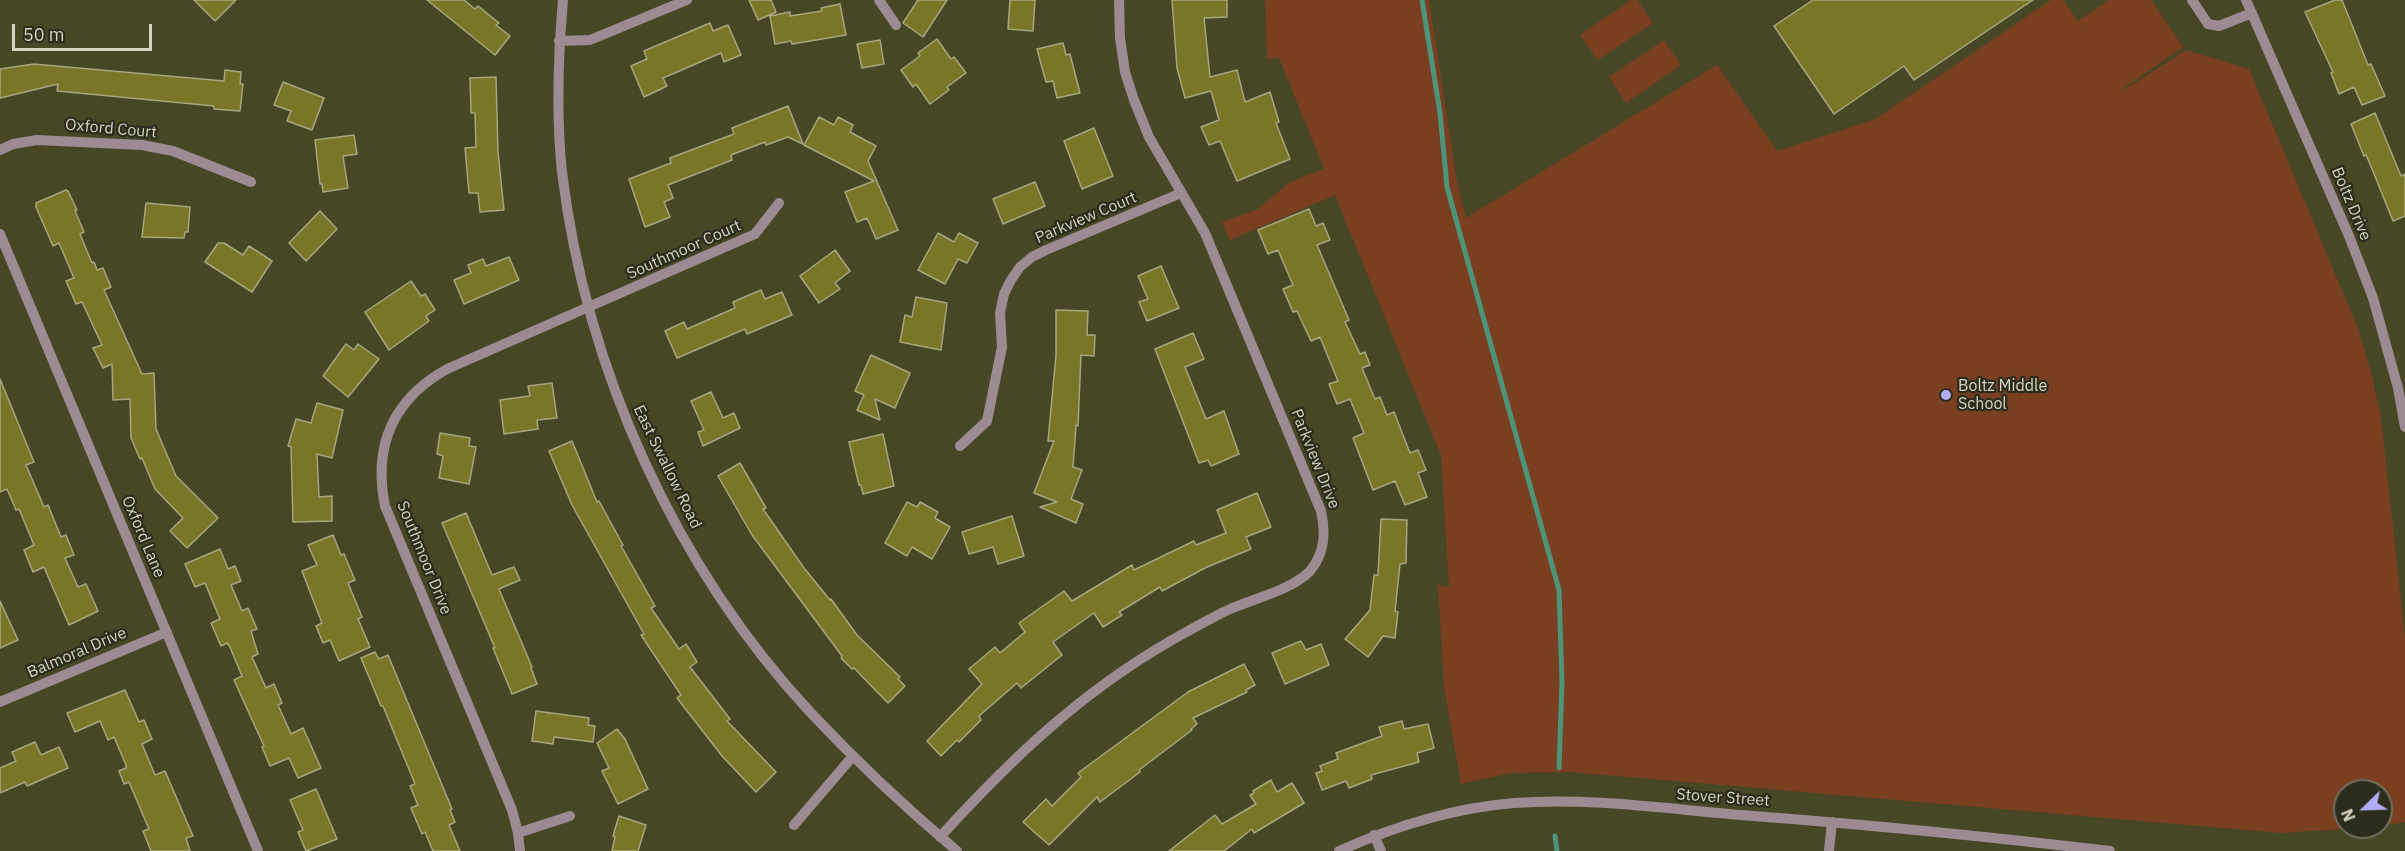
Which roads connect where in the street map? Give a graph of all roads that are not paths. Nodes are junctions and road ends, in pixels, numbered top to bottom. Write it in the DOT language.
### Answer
graph roads {
  1 [pos="563,0"];
  2 [pos="687,0"];
  3 [pos="879,0"];
  4 [pos="1119,0"];
  5 [pos="2192,0"];
  6 [pos="2246,0"];
  7 [pos="2252,13"];
  8 [pos="896,25"];
  9 [pos="560,41"];
  10 [pos="0,150"];
  11 [pos="251,182"];
  12 [pos="1181,193"];
  13 [pos="779,203"];
  14 [pos="0,234"];
  15 [pos="589,308"];
  16 [pos="2405,427"];
  17 [pos="960,446"];
  18 [pos="166,632"];
  19 [pos="0,702"];
  20 [pos="853,756"];
  21 [pos="570,816"];
  22 [pos="1832,822"];
  23 [pos="794,825"];
  24 [pos="518,833"];
  25 [pos="1374,836"];
  26 [pos="940,837"];
  27 [pos="258,851"];
  28 [pos="520,851"];
  29 [pos="957,851"];
  30 [pos="1340,851"];
  31 [pos="1381,851"];
  32 [pos="1829,851"];
  33 [pos="2110,851"];
  1 -- 9 [label="street, East Swallow Road"];
  2 -- 9 [label="street"];
  3 -- 8 [label="street"];
  4 -- 12 [label="street, Parkview Drive"];
  5 -- 7 [label="street"];
  6 -- 7 [label="street, Boltz Drive"];
  7 -- 16 [label="street, Boltz Drive"];
  9 -- 15 [label="street, East Swallow Road"];
  10 -- 11 [label="street, Oxford Court"];
  12 -- 17 [label="street, Parkview Court"];
  12 -- 26 [label="street, Parkview Drive"];
  13 -- 15 [label="street, Southmoor Court"];
  14 -- 18 [label="street, Oxford Lane"];
  15 -- 20 [label="street, East Swallow Road"];
  15 -- 24 [label="street, Southmoor Drive"];
  18 -- 19 [label="street, Balmoral Drive"];
  18 -- 27 [label="street, Oxford Lane"];
  20 -- 23 [label="street"];
  20 -- 26 [label="street, East Swallow Road"];
  21 -- 24 [label="street"];
  22 -- 25 [label="street, Stover Street"];
  22 -- 32 [label="street"];
  22 -- 33 [label="street, Stover Street"];
  24 -- 28 [label="street, Southmoor Drive"];
  25 -- 30 [label="street, Stover Street"];
  25 -- 31 [label="street"];
  26 -- 29 [label="street, East Swallow Road"];
}
